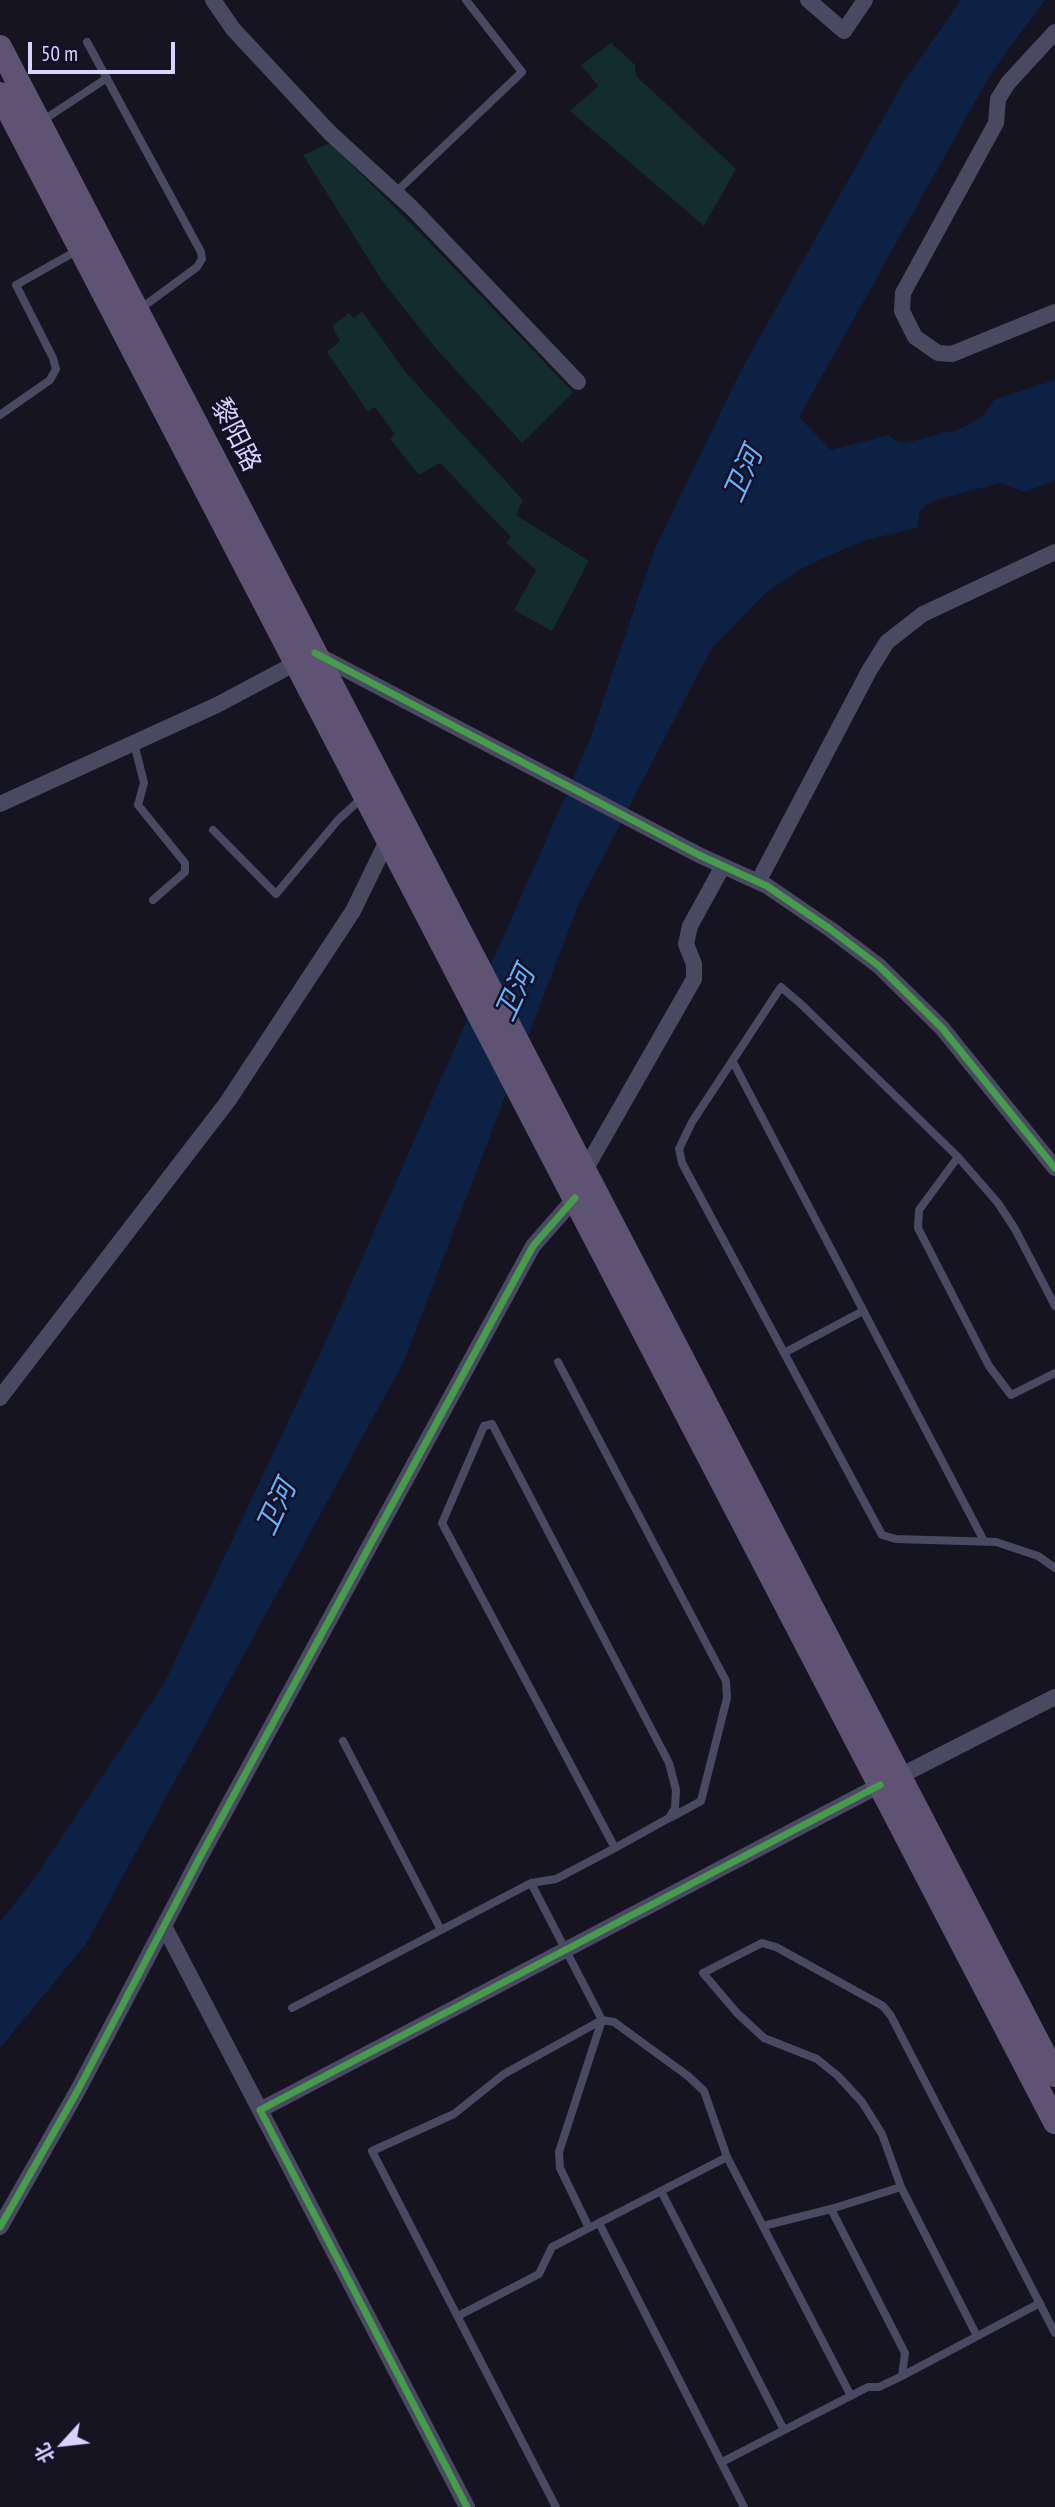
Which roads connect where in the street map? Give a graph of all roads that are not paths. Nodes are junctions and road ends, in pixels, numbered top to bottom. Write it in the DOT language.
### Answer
graph roads {
  1 [pos="213,0"];
  2 [pos="466,0"];
  3 [pos="808,0"];
  4 [pos="865,0"];
  5 [pos="1055,32"];
  6 [pos="87,42"];
  7 [pos="0,47"];
  8 [pos="107,78"];
  9 [pos="0,94"];
  10 [pos="39,122"];
  11 [pos="7,125"];
  12 [pos="395,193"];
  13 [pos="80,249"];
  14 [pos="137,310"];
  15 [pos="1055,312"];
  16 [pos="578,382"];
  17 [pos="0,415"];
  18 [pos="1055,552"];
  19 [pos="306,658"];
  20 [pos="134,743"];
  21 [pos="365,795"];
  22 [pos="0,804"];
  23 [pos="212,830"];
  24 [pos="388,839"];
  25 [pos="409,856"];
  26 [pos="723,866"];
  27 [pos="758,882"];
  28 [pos="153,901"];
  29 [pos="733,1062"];
  30 [pos="958,1157"];
  31 [pos="575,1167"];
  32 [pos="1055,1168"];
  33 [pos="575,1198"];
  34 [pos="1055,1306"];
  35 [pos="863,1311"];
  36 [pos="784,1353"];
  37 [pos="558,1362"];
  38 [pos="1055,1373"];
  39 [pos="0,1398"];
  40 [pos="984,1541"];
  41 [pos="1055,1568"];
  42 [pos="1055,1697"];
  43 [pos="343,1741"];
  44 [pos="890,1781"];
  45 [pos="669,1818"];
  46 [pos="615,1847"];
  47 [pos="531,1883"];
  48 [pos="164,1926"];
  49 [pos="441,1930"];
  50 [pos="565,1950"];
  51 [pos="292,2007"];
  52 [pos="601,2020"];
  53 [pos="1055,2075"];
  54 [pos="260,2109"];
  55 [pos="1055,2122"];
  56 [pos="727,2157"];
  57 [pos="901,2187"];
  58 [pos="661,2191"];
  59 [pos="831,2209"];
  60 [pos="599,2223"];
  61 [pos="763,2226"];
  62 [pos="0,2227"];
  63 [pos="589,2228"];
  64 [pos="1040,2303"];
  65 [pos="458,2316"];
  66 [pos="1055,2333"];
  67 [pos="977,2336"];
  68 [pos="902,2376"];
  69 [pos="851,2396"];
  70 [pos="784,2430"];
  71 [pos="722,2462"];
  72 [pos="467,2507"];
  73 [pos="556,2507"];
  74 [pos="744,2507"];
  1 -- 12 [label="street"];
  2 -- 12 [label="lane"];
  3 -- 4 [label="street"];
  5 -- 15 [label="street"];
  6 -- 8 [label="lane"];
  7 -- 10 [label="main road, 黎阳路"];
  8 -- 10 [label="lane"];
  8 -- 14 [label="lane"];
  9 -- 11 [label="main road, 黎阳路"];
  10 -- 14 [label="main road, 黎阳路"];
  11 -- 13 [label="main road, 黎阳路"];
  12 -- 16 [label="street"];
  13 -- 17 [label="lane"];
  13 -- 19 [label="main road, 黎阳路"];
  14 -- 19 [label="main road, 黎阳路"];
  18 -- 27 [label="street"];
  19 -- 20 [label="street"];
  19 -- 21 [label="main road, 黎阳路"];
  19 -- 25 [label="main road, 黎阳路"];
  19 -- 26 [label="street"];
  20 -- 22 [label="street"];
  20 -- 28 [label="lane"];
  21 -- 23 [label="lane"];
  21 -- 24 [label="main road, 黎阳路"];
  24 -- 25 [label="main road, 黎阳路"];
  24 -- 39 [label="street"];
  25 -- 31 [label="main road"];
  26 -- 27 [label="street"];
  26 -- 31 [label="street"];
  27 -- 32 [label="street"];
  29 -- 30 [label="lane"];
  29 -- 35 [label="lane"];
  29 -- 36 [label="lane"];
  30 -- 34 [label="lane"];
  30 -- 38 [label="lane"];
  31 -- 33 [label="main road"];
  31 -- 44 [label="main road"];
  33 -- 44 [label="main road"];
  33 -- 48 [label="street"];
  35 -- 36 [label="lane"];
  35 -- 40 [label="lane"];
  36 -- 40 [label="lane"];
  37 -- 45 [label="lane"];
  40 -- 41 [label="lane"];
  42 -- 44 [label="street"];
  43 -- 49 [label="lane"];
  44 -- 50 [label="street"];
  44 -- 53 [label="main road"];
  44 -- 55 [label="main road"];
  45 -- 46 [label="lane"];
  45 -- 46 [label="lane"];
  46 -- 47 [label="lane"];
  47 -- 49 [label="lane"];
  47 -- 50 [label="lane"];
  48 -- 54 [label="street"];
  48 -- 62 [label="street"];
  49 -- 51 [label="lane"];
  50 -- 52 [label="lane"];
  50 -- 54 [label="street"];
  52 -- 56 [label="lane"];
  52 -- 63 [label="lane"];
  52 -- 65 [label="lane"];
  54 -- 72 [label="street"];
  56 -- 58 [label="lane"];
  56 -- 61 [label="lane"];
  57 -- 59 [label="lane"];
  57 -- 64 [label="lane"];
  57 -- 67 [label="lane"];
  58 -- 60 [label="lane"];
  58 -- 70 [label="lane"];
  59 -- 61 [label="lane"];
  59 -- 68 [label="lane"];
  60 -- 63 [label="lane"];
  60 -- 71 [label="lane"];
  61 -- 69 [label="lane"];
  63 -- 65 [label="lane"];
  64 -- 66 [label="lane"];
  64 -- 67 [label="lane"];
  65 -- 73 [label="lane"];
  67 -- 68 [label="lane"];
  68 -- 69 [label="lane"];
  69 -- 70 [label="lane"];
  70 -- 71 [label="lane"];
  71 -- 74 [label="lane"];
}
